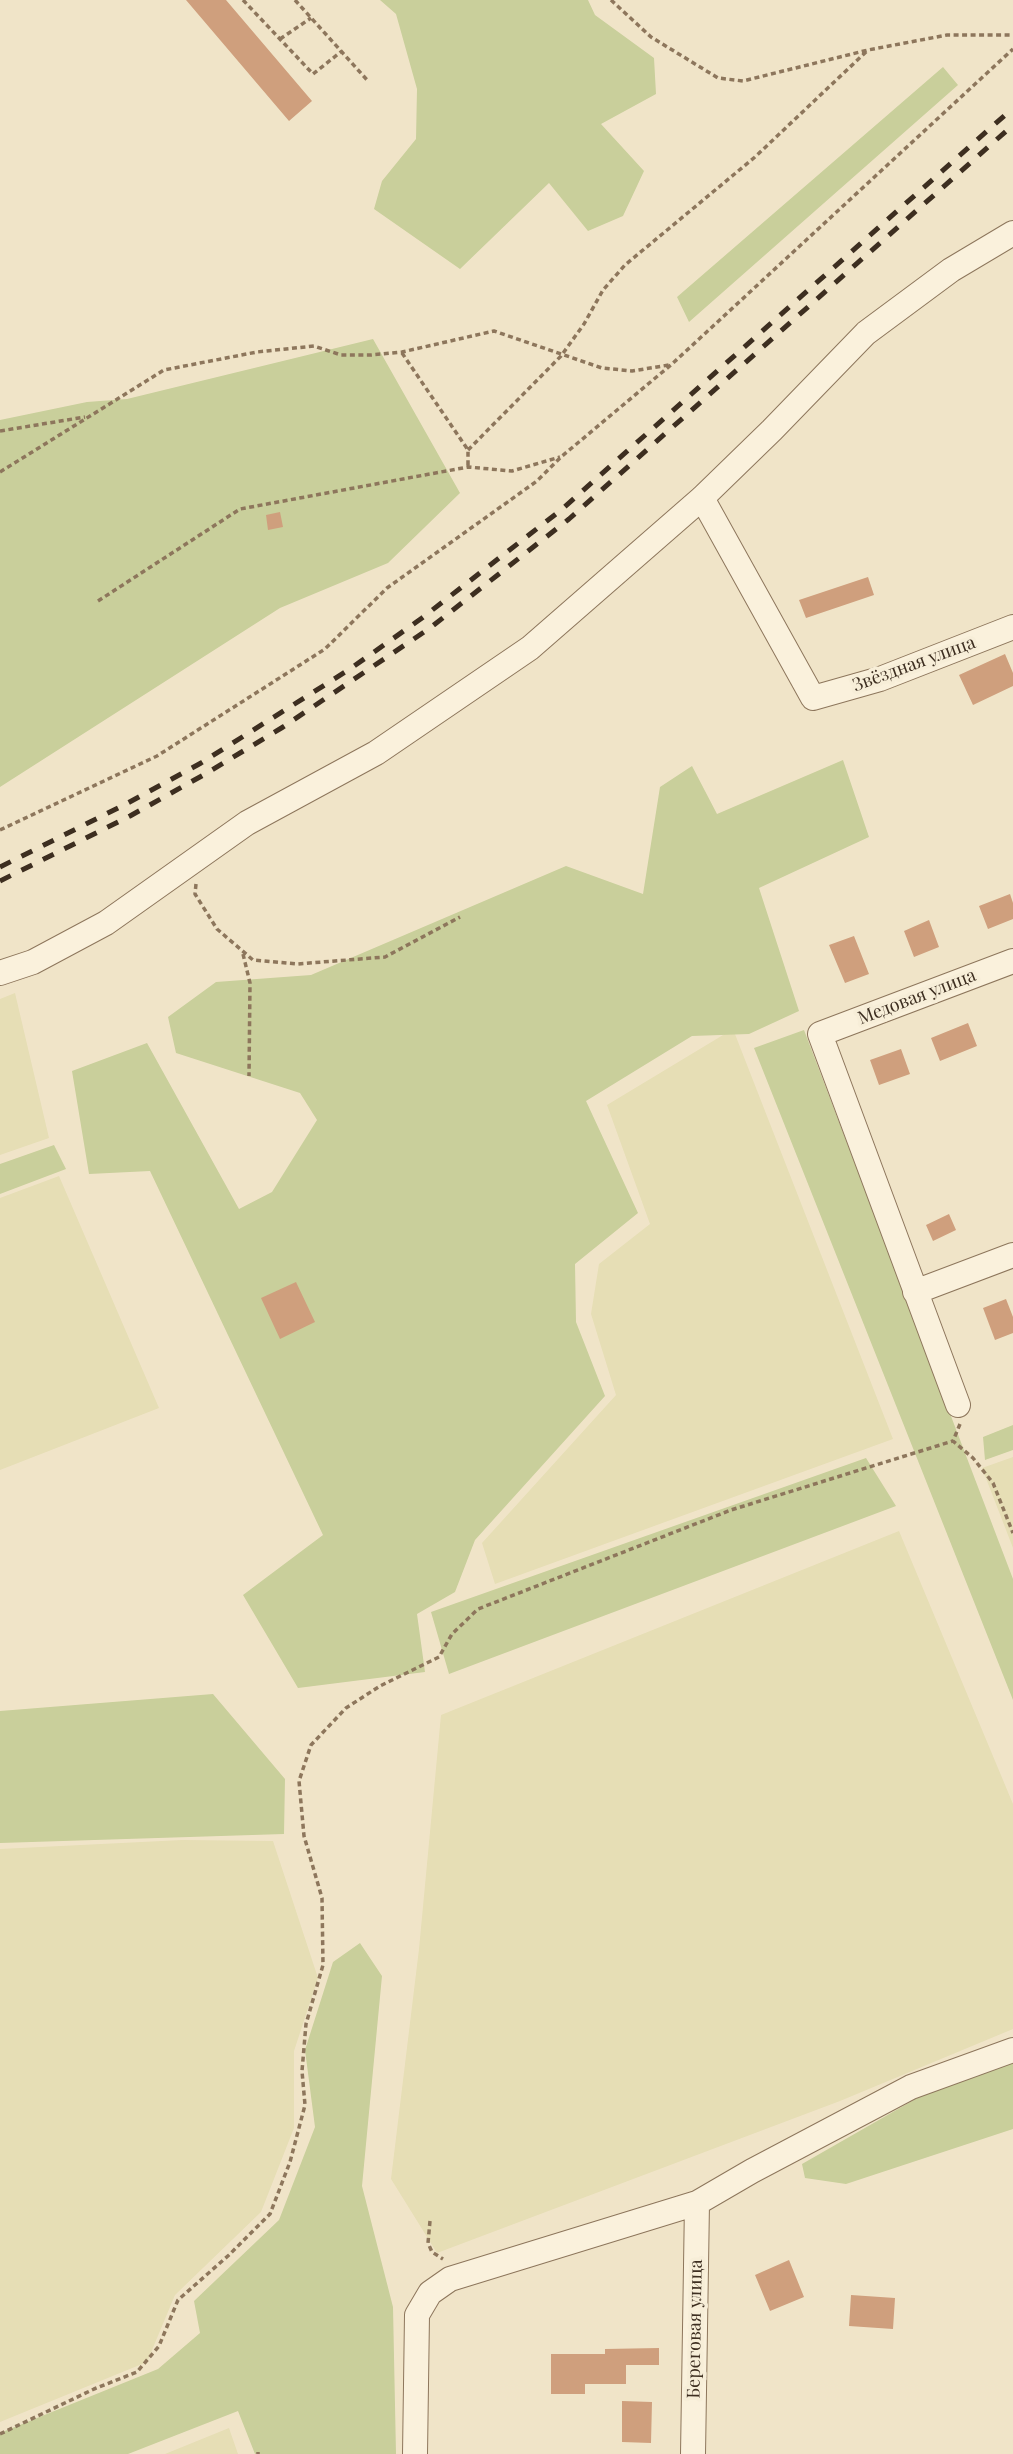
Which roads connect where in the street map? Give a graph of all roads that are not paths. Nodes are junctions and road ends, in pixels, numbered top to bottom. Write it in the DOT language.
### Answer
graph roads {
  1 [pos="1013,233"];
  2 [pos="702,498"];
  3 [pos="1013,627"];
  4 [pos="1013,961"];
  5 [pos="0,973"];
  6 [pos="1013,1255"];
  7 [pos="915,1292"];
  8 [pos="958,1405"];
  9 [pos="1013,2050"];
  10 [pos="697,2203"];
  11 [pos="415,2454"];
  12 [pos="693,2454"];
  1 -- 2 [label="street"];
  2 -- 3 [label="street, Звёздная улица"];
  2 -- 5 [label="street"];
  4 -- 7 [label="street, Медовая улица"];
  6 -- 7 [label="street"];
  7 -- 8 [label="street"];
  9 -- 10 [label="street"];
  10 -- 11 [label="street"];
  10 -- 12 [label="street, Береговая улица"];
}
